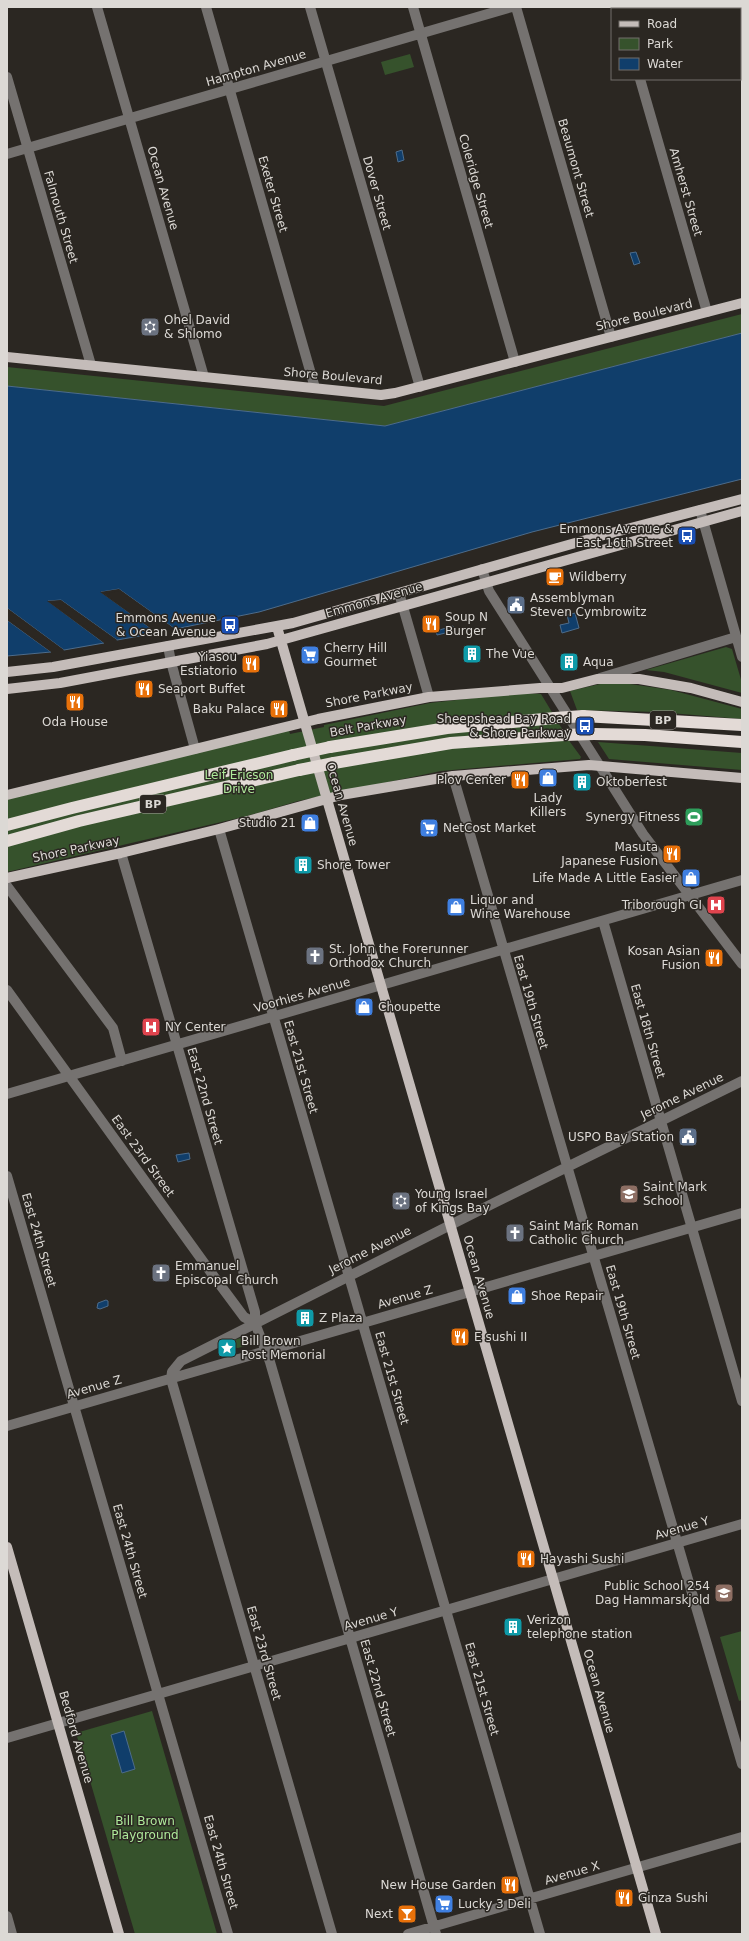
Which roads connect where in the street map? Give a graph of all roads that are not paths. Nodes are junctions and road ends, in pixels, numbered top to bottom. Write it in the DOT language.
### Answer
graph roads {
  1 [pos="97,7"];
  2 [pos="206,7"];
  3 [pos="310,7"];
  4 [pos="413,7"];
  5 [pos="512,7"];
  6 [pos="516,7"];
  7 [pos="420,34"];
  8 [pos="325,62"];
  9 [pos="7,77"];
  10 [pos="640,80"];
  11 [pos="229,89"];
  12 [pos="129,119"];
  13 [pos="28,148"];
  14 [pos="7,154"];
  15 [pos="742,304"];
  16 [pos="707,312"];
  17 [pos="611,337"];
  18 [pos="7,357"];
  19 [pos="515,362"];
  20 [pos="90,366"];
  21 [pos="204,377"];
  22 [pos="420,387"];
  23 [pos="316,388"];
  24 [pos="742,499"];
  25 [pos="700,510"];
  26 [pos="742,512"];
  27 [pos="703,522"];
  28 [pos="482,569"];
  29 [pos="486,582"];
  30 [pos="399,593"];
  31 [pos="403,605"];
  32 [pos="277,626"];
  33 [pos="736,637"];
  34 [pos="280,640"];
  35 [pos="168,646"];
  36 [pos="742,657"];
  37 [pos="171,662"];
  38 [pos="7,672"];
  39 [pos="597,679"];
  40 [pos="550,688"];
  41 [pos="7,689"];
  42 [pos="428,697"];
  43 [pos="742,702"];
  44 [pos="304,722"];
  45 [pos="742,725"];
  46 [pos="742,742"];
  47 [pos="195,749"];
  48 [pos="599,765"];
  49 [pos="453,776"];
  50 [pos="742,778"];
  51 [pos="7,795"];
  52 [pos="326,798"];
  53 [pos="7,825"];
  54 [pos="220,829"];
  55 [pos="7,841"];
  56 [pos="121,853"];
  57 [pos="7,878"];
  58 [pos="742,880"];
  59 [pos="7,886"];
  60 [pos="689,896"];
  61 [pos="603,921"];
  62 [pos="503,950"];
  63 [pos="742,964"];
  64 [pos="381,985"];
  65 [pos="7,990"];
  66 [pos="273,1016"];
  67 [pos="177,1044"];
  68 [pos="122,1060"];
  69 [pos="69,1076"];
  70 [pos="742,1081"];
  71 [pos="7,1094"];
  72 [pos="660,1121"];
  73 [pos="567,1168"];
  74 [pos="7,1176"];
  75 [pos="742,1212"];
  76 [pos="450,1225"];
  77 [pos="692,1227"];
  78 [pos="593,1256"];
  79 [pos="349,1275"];
  80 [pos="470,1292"];
  81 [pos="255,1323"];
  82 [pos="362,1323"];
  83 [pos="261,1335"];
  84 [pos="266,1351"];
  85 [pos="171,1379"];
  86 [pos="742,1401"];
  87 [pos="74,1407"];
  88 [pos="7,1426"];
  89 [pos="742,1524"];
  90 [pos="677,1543"];
  91 [pos="7,1547"];
  92 [pos="553,1579"];
  93 [pos="446,1610"];
  94 [pos="350,1638"];
  95 [pos="254,1666"];
  96 [pos="158,1694"];
  97 [pos="58,1723"];
  98 [pos="7,1738"];
  99 [pos="742,1764"];
  100 [pos="742,1837"];
  101 [pos="637,1867"];
  102 [pos="530,1898"];
  103 [pos="7,1916"];
  104 [pos="435,1930"];
  105 [pos="12,1934"];
  106 [pos="119,1934"];
  107 [pos="228,1934"];
  108 [pos="332,1934"];
  109 [pos="408,1934"];
  110 [pos="540,1934"];
  111 [pos="656,1934"];
  1 -- 12 [label="street, Ocean Avenue"];
  2 -- 11 [label="street, Exeter Street"];
  3 -- 8 [label="street, Dover Street"];
  4 -- 7 [label="street, Coleridge Street"];
  5 -- 7 [label="street, Hampton Avenue"];
  6 -- 17 [label="street, Beaumont Street"];
  7 -- 8 [label="street, Hampton Avenue"];
  7 -- 19 [label="street, Coleridge Street"];
  8 -- 11 [label="street, Hampton Avenue"];
  8 -- 22 [label="street, Dover Street"];
  9 -- 13 [label="street, Falmouth Street"];
  10 -- 16 [label="street, Amherst Street"];
  11 -- 12 [label="street, Hampton Avenue"];
  11 -- 23 [label="street, Exeter Street"];
  12 -- 13 [label="street, Hampton Avenue"];
  12 -- 21 [label="street, Ocean Avenue"];
  13 -- 14 [label="street, Hampton Avenue"];
  13 -- 20 [label="street, Falmouth Street"];
  15 -- 16 [label="main road, Shore Boulevard"];
  16 -- 17 [label="main road, Shore Boulevard"];
  17 -- 19 [label="main road, Shore Boulevard"];
  18 -- 20 [label="main road, Shore Boulevard"];
  19 -- 22 [label="main road, Shore Boulevard"];
  20 -- 21 [label="main road, Shore Boulevard"];
  21 -- 23 [label="main road, Shore Boulevard"];
  22 -- 23 [label="main road, Shore Boulevard"];
  24 -- 25 [label="main road, Emmons Avenue"];
  25 -- 27 [label="street"];
  25 -- 28 [label="main road, Emmons Avenue"];
  26 -- 27 [label="main road, Emmons Avenue"];
  27 -- 29 [label="main road, Emmons Avenue"];
  27 -- 33 [label="street"];
  28 -- 29 [label="street"];
  28 -- 30 [label="main road, Emmons Avenue"];
  29 -- 31 [label="main road, Emmons Avenue"];
  29 -- 40 [label="street"];
  30 -- 31 [label="street"];
  30 -- 32 [label="main road, Emmons Avenue"];
  31 -- 34 [label="main road, Emmons Avenue"];
  31 -- 42 [label="street"];
  32 -- 34 [label="main road, Ocean Avenue"];
  32 -- 35 [label="main road, Emmons Avenue"];
  33 -- 36 [label="street"];
  33 -- 39 [label="street"];
  34 -- 37 [label="main road, Emmons Avenue"];
  34 -- 44 [label="main road, Ocean Avenue"];
  35 -- 37 [label="street"];
  35 -- 38 [label="main road, Emmons Avenue"];
  37 -- 41 [label="main road, Emmons Avenue"];
  37 -- 47 [label="street"];
  39 -- 40 [label="main road, Shore Parkway"];
  39 -- 43 [label="main road, Shore Parkway"];
  40 -- 42 [label="main road, Shore Parkway"];
  40 -- 48 [label="street"];
  42 -- 44 [label="main road, Shore Parkway"];
  44 -- 47 [label="main road, Shore Parkway"];
  44 -- 52 [label="main road, Ocean Avenue"];
  45 -- 53 [label="highway, Belt Parkway / BP, bridge"];
  46 -- 55 [label="highway, BP, bridge"];
  47 -- 51 [label="main road, Shore Parkway"];
  48 -- 49 [label="main road, Shore Parkway"];
  48 -- 50 [label="main road, Shore Parkway"];
  48 -- 60 [label="street"];
  49 -- 52 [label="main road, Shore Parkway"];
  49 -- 62 [label="street, East 19th Street"];
  52 -- 54 [label="main road, Shore Parkway"];
  52 -- 64 [label="main road, Ocean Avenue"];
  54 -- 56 [label="main road, Shore Parkway"];
  54 -- 66 [label="street, East 21st Street"];
  56 -- 57 [label="main road, Shore Parkway"];
  56 -- 67 [label="street, East 22nd Street"];
  58 -- 60 [label="street, Voorhies Avenue"];
  59 -- 68 [label="street"];
  60 -- 61 [label="street, Voorhies Avenue"];
  60 -- 63 [label="street"];
  61 -- 62 [label="street, Voorhies Avenue"];
  61 -- 72 [label="street, East 18th Street"];
  62 -- 64 [label="street, Voorhies Avenue"];
  62 -- 73 [label="street, East 19th Street"];
  64 -- 66 [label="street, Voorhies Avenue"];
  64 -- 76 [label="main road, Ocean Avenue"];
  65 -- 69 [label="street, East 23rd Street"];
  66 -- 67 [label="street, Voorhies Avenue"];
  66 -- 79 [label="street, East 21st Street"];
  67 -- 68 [label="street, Voorhies Avenue"];
  67 -- 81 [label="street, East 22nd Street"];
  68 -- 69 [label="street, Voorhies Avenue"];
  69 -- 71 [label="street, Voorhies Avenue"];
  69 -- 81 [label="street, East 23rd Street"];
  70 -- 72 [label="street, Jerome Avenue"];
  72 -- 73 [label="street, Jerome Avenue"];
  72 -- 77 [label="street, East 18th Street"];
  73 -- 76 [label="street, Jerome Avenue"];
  73 -- 78 [label="street, East 19th Street"];
  74 -- 87 [label="street, East 24th Street"];
  75 -- 77 [label="street, Avenue Z"];
  76 -- 79 [label="street, Jerome Avenue"];
  76 -- 80 [label="main road, Ocean Avenue"];
  77 -- 78 [label="street, Avenue Z"];
  77 -- 86 [label="street, East 18th Street"];
  78 -- 80 [label="street, Avenue Z"];
  78 -- 90 [label="street, East 19th Street"];
  79 -- 81 [label="street, Jerome Avenue"];
  79 -- 82 [label="street, East 21st Street"];
  80 -- 82 [label="street, Avenue Z"];
  80 -- 92 [label="main road, Ocean Avenue"];
  81 -- 83 [label="street, East 23rd Street"];
  81 -- 85 [label="street, Jerome Avenue"];
  82 -- 84 [label="street, Avenue Z"];
  82 -- 93 [label="street, East 21st Street"];
  83 -- 84 [label="street, East 22nd Street"];
  84 -- 85 [label="street, Avenue Z"];
  84 -- 94 [label="street, East 22nd Street"];
  85 -- 87 [label="street, Avenue Z"];
  85 -- 95 [label="street, East 23rd Street"];
  87 -- 88 [label="street, Avenue Z"];
  87 -- 96 [label="street, East 24th Street"];
  89 -- 90 [label="street, Avenue Y"];
  90 -- 92 [label="street, Avenue Y"];
  90 -- 99 [label="street, East 19th Street"];
  91 -- 97 [label="main road, Bedford Avenue"];
  92 -- 93 [label="street, Avenue Y"];
  92 -- 101 [label="main road, Ocean Avenue"];
  93 -- 94 [label="street, Avenue Y"];
  93 -- 102 [label="street, East 21st Street"];
  94 -- 95 [label="street, Avenue Y"];
  94 -- 104 [label="street, East 22nd Street"];
  95 -- 96 [label="street, Avenue Y"];
  95 -- 108 [label="street, East 23rd Street"];
  96 -- 97 [label="street, Avenue Y"];
  96 -- 107 [label="street, East 24th Street"];
  97 -- 98 [label="street, Avenue Y"];
  97 -- 106 [label="main road, Bedford Avenue"];
  100 -- 101 [label="street, Avenue X"];
  101 -- 102 [label="street, Avenue X"];
  101 -- 111 [label="main road, Ocean Avenue"];
  102 -- 104 [label="street, Avenue X"];
  102 -- 110 [label="street, East 21st Street"];
  103 -- 105 [label="street"];
  104 -- 109 [label="street, Avenue X"];
}
